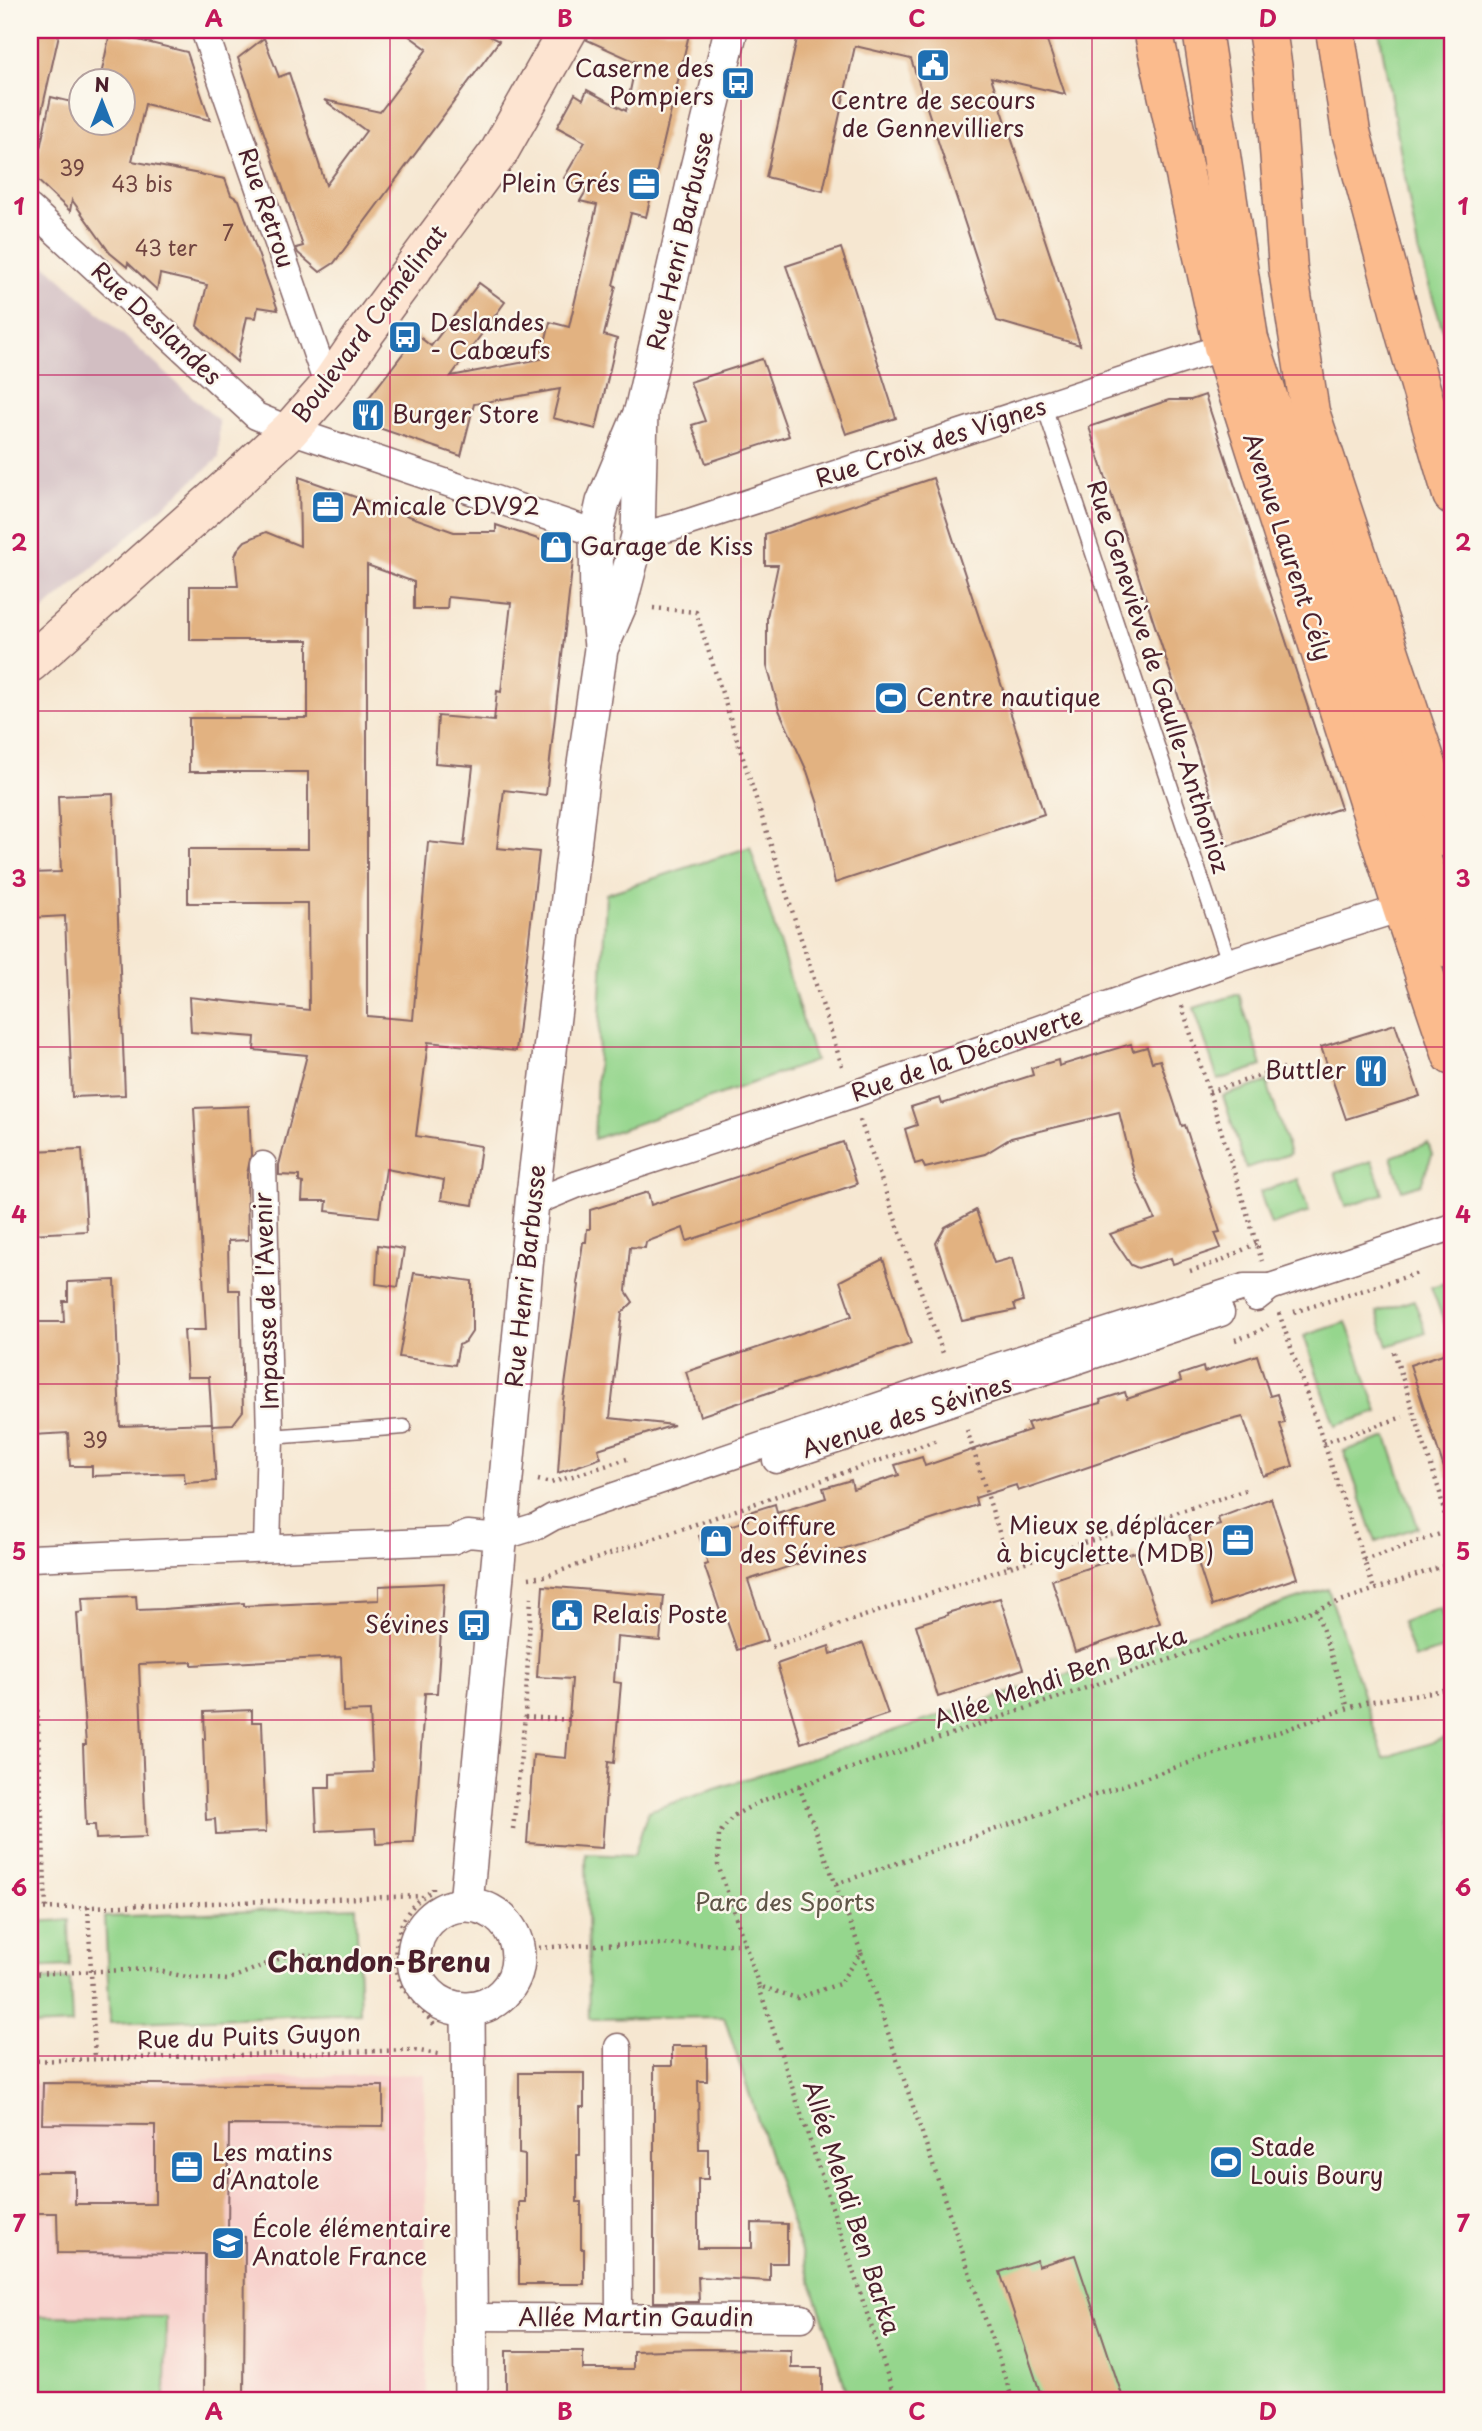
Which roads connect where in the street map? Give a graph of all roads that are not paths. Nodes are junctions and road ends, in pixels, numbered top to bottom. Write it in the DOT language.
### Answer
graph roads {
  1 [pos="204,30"];
  2 [pos="568,30"];
  3 [pos="731,30"];
  4 [pos="1153,30"];
  5 [pos="1202,30"];
  6 [pos="1267,30"];
  7 [pos="1335,30"];
  8 [pos="30,208"];
  9 [pos="1223,347"];
  10 [pos="328,387"];
  11 [pos="1044,405"];
  12 [pos="641,411"];
  13 [pos="290,430"];
  14 [pos="1452,495"];
  15 [pos="596,533"];
  16 [pos="638,536"];
  17 [pos="601,649"];
  18 [pos="30,663"];
  19 [pos="1452,840"];
  20 [pos="1402,908"];
  21 [pos="1452,950"];
  22 [pos="1229,962"];
  23 [pos="1452,1056"];
  24 [pos="263,1165"];
  25 [pos="532,1203"];
  26 [pos="1452,1227"];
  27 [pos="404,1427"];
  28 [pos="270,1437"];
  29 [pos="501,1537"];
  30 [pos="267,1540"];
  31 [pos="30,1553"];
  32 [pos="466,1904"];
  33 [pos="468,2010"];
  34 [pos="618,2047"];
  35 [pos="470,2317"];
  36 [pos="619,2317"];
  37 [pos="802,2318"];
  38 [pos="471,2401"];
  1 -- 10 [label="street, Rue Retrou"];
  2 -- 10 [label="main road, Boulevard Camélinat"];
  3 -- 12 [label="street, Rue Henri Barbusse"];
  4 -- 9 [label="main road, Avenue Laurent Cély"];
  5 -- 21 [label="main road"];
  6 -- 19 [label="main road"];
  7 -- 14 [label="main road"];
  8 -- 13 [label="street, Rue Deslandes"];
  9 -- 11 [label="street, Rue Croix des Vignes"];
  9 -- 20 [label="main road, Avenue Laurent Cély"];
  10 -- 13 [label="main road, Boulevard Camélinat"];
  11 -- 16 [label="street, Rue Croix des Vignes"];
  11 -- 22 [label="lane, Rue Geneviève de Gaulle-Anthonioz"];
  12 -- 15 [label="street, Rue Henri Barbusse"];
  12 -- 16 [label="street, Rue Henri Barbusse"];
  13 -- 15 [label="street"];
  13 -- 18 [label="main road, Boulevard Camélinat"];
  15 -- 16 [label="street"];
  15 -- 17 [label="street, Rue Henri Barbusse"];
  16 -- 17 [label="street, Rue Henri Barbusse"];
  17 -- 25 [label="street, Rue Henri Barbusse"];
  20 -- 22 [label="street, Rue de la Découverte"];
  20 -- 23 [label="main road, Avenue Laurent Cély"];
  22 -- 25 [label="street, Rue de la Découverte"];
  24 -- 28 [label="street, Impasse de l'Avenir"];
  25 -- 29 [label="street, Rue Henri Barbusse"];
  26 -- 29 [label="street, Avenue des Sévines"];
  27 -- 28 [label="lane"];
  28 -- 30 [label="street, Impasse de l'Avenir"];
  29 -- 30 [label="street"];
  29 -- 32 [label="street, Rue Henri Barbusse"];
  30 -- 31 [label="street"];
  32 -- 33 [label="street"];
  32 -- 33 [label="street"];
  33 -- 35 [label="street"];
  34 -- 36 [label="street"];
  35 -- 36 [label="street, Allée Martin Gaudin"];
  35 -- 38 [label="street"];
  36 -- 37 [label="street, Allée Martin Gaudin"];
}
